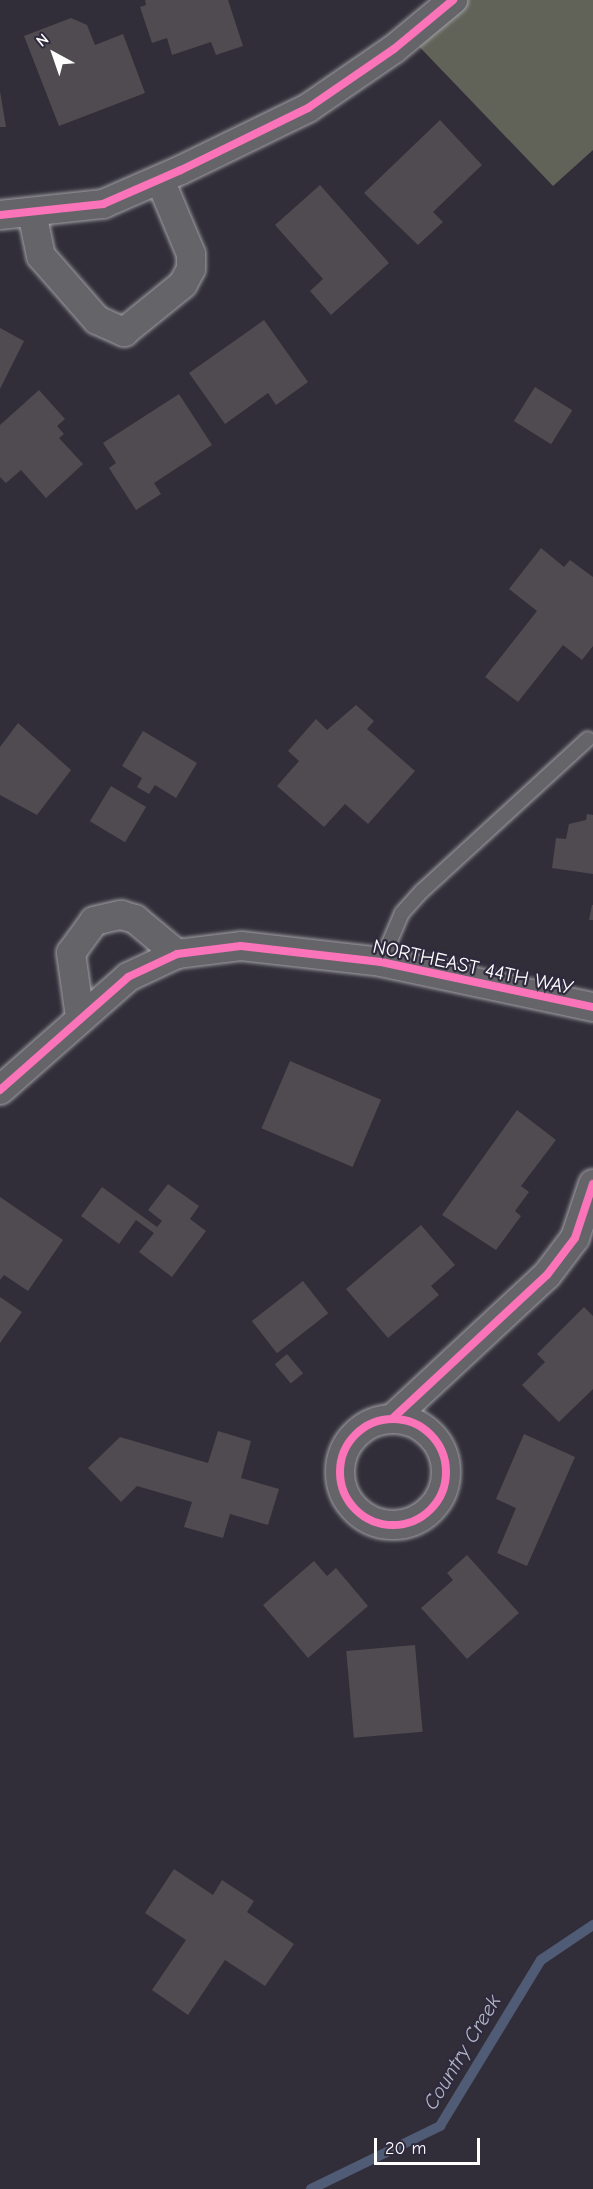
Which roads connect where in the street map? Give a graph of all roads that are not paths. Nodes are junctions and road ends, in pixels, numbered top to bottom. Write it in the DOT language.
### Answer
graph roads {
  1 [pos="453,0"];
  2 [pos="160,180"];
  3 [pos="32,213"];
  4 [pos="0,215"];
  5 [pos="588,739"];
  6 [pos="177,954"];
  7 [pos="381,962"];
  8 [pos="593,1007"];
  9 [pos="80,1017"];
  10 [pos="0,1090"];
  11 [pos="593,1184"];
  12 [pos="393,1418"];
  1 -- 2 [label="street"];
  2 -- 3 [label="street"];
  2 -- 3 [label="street"];
  3 -- 4 [label="street"];
  5 -- 7 [label="lane"];
  6 -- 7 [label="street, NORTHEAST 44TH WAY"];
  6 -- 9 [label="street, NORTHEAST 44TH WAY"];
  6 -- 9 [label="street"];
  7 -- 8 [label="street, NORTHEAST 44TH WAY"];
  9 -- 10 [label="street, NORTHEAST 44TH WAY"];
  11 -- 12 [label="street"];
}
